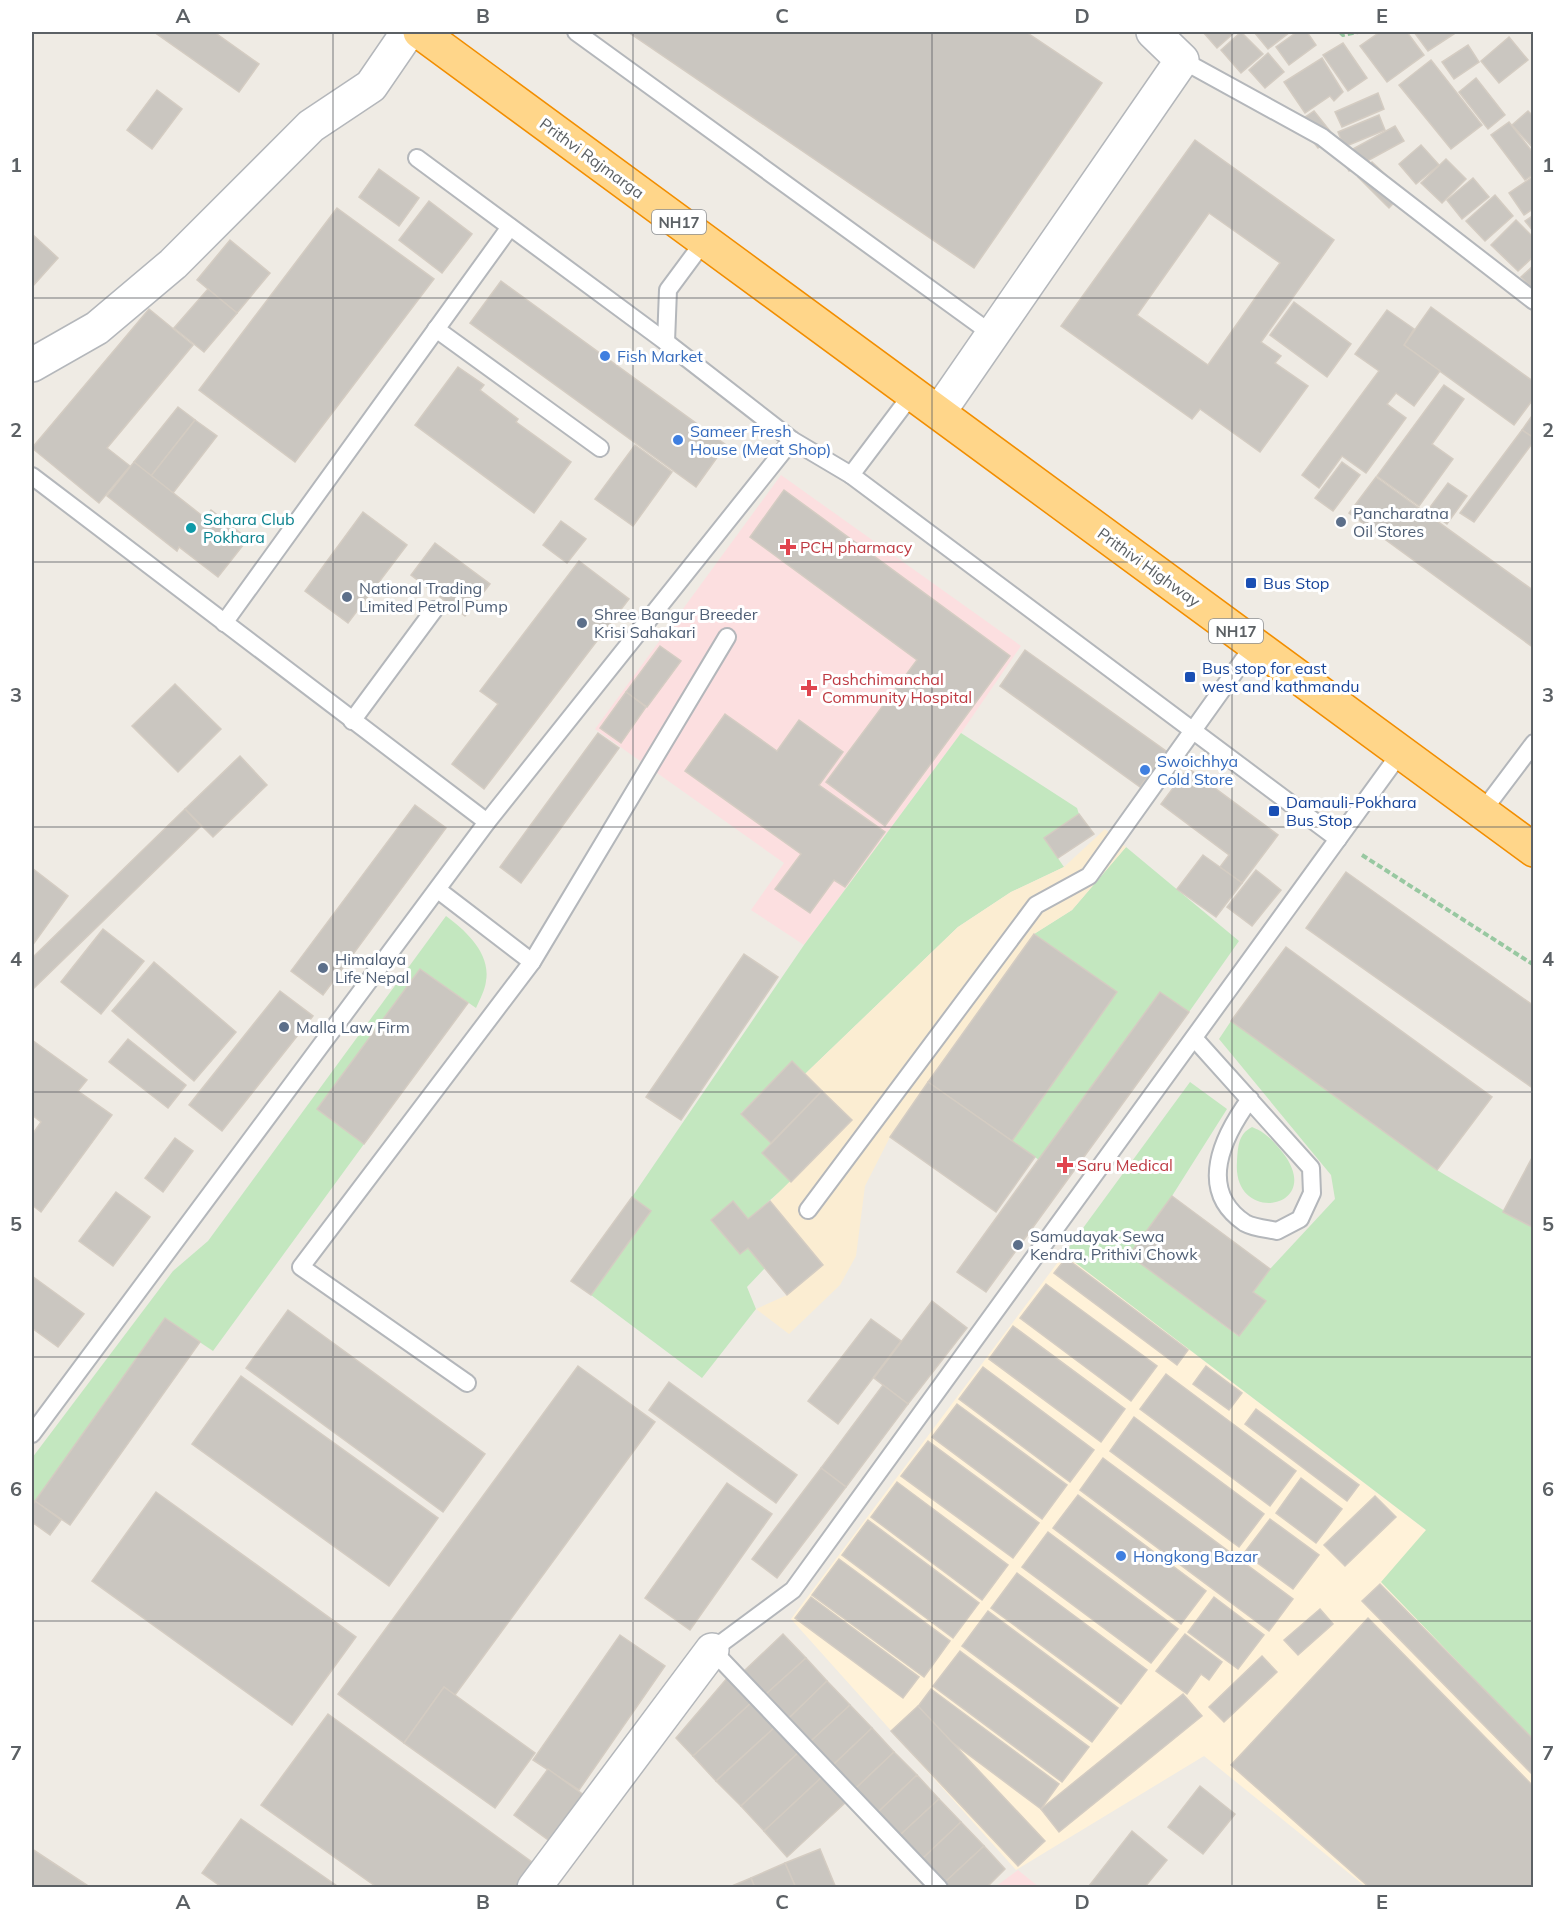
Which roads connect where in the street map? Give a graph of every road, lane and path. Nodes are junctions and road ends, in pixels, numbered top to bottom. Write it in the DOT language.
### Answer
graph roads {
  1 [pos="408,32"];
  2 [pos="420,32"];
  3 [pos="576,32"];
  4 [pos="1153,32"];
  5 [pos="1340,32"];
  6 [pos="1358,32"];
  7 [pos="1182,60"];
  8 [pos="417,158"];
  9 [pos="510,227"];
  10 [pos="705,240"];
  11 [pos="1533,301"];
  12 [pos="436,329"];
  13 [pos="992,334"];
  14 [pos="666,342"];
  15 [pos="32,365"];
  16 [pos="912,394"];
  17 [pos="939,412"];
  18 [pos="792,440"];
  19 [pos="600,448"];
  20 [pos="32,476"];
  21 [pos="851,476"];
  22 [pos="434,610"];
  23 [pos="224,623"];
  24 [pos="727,637"];
  25 [pos="1254,645"];
  26 [pos="352,721"];
  27 [pos="1191,731"];
  28 [pos="1533,743"];
  29 [pos="1401,753"];
  30 [pos="1482,812"];
  31 [pos="487,822"];
  32 [pos="1338,840"];
  33 [pos="1533,850"];
  34 [pos="438,890"];
  35 [pos="532,962"];
  36 [pos="1533,965"];
  37 [pos="1194,1038"];
  38 [pos="1251,1100"];
  39 [pos="808,1210"];
  40 [pos="467,1383"];
  41 [pos="32,1434"];
  42 [pos="712,1650"];
  43 [pos="534,1887"];
  44 [pos="939,1887"];
  1 -- 15 [label="street"];
  2 -- 10 [label="highway, Prithvi Rajmarga / NH17"];
  3 -- 13 [label="lane"];
  4 -- 7 [label="street"];
  5 -- 6 [label="path"];
  7 -- 11 [label="lane"];
  7 -- 13 [label="street"];
  8 -- 9 [label="lane"];
  9 -- 12 [label="lane"];
  9 -- 14 [label="lane"];
  10 -- 14 [label="lane"];
  10 -- 16 [label="highway, Prithvi Rajmarga / NH17"];
  12 -- 19 [label="lane"];
  12 -- 23 [label="lane"];
  13 -- 17 [label="street"];
  14 -- 18 [label="lane"];
  16 -- 17 [label="highway, Prithvi Rajmarga / NH17"];
  16 -- 21 [label="lane"];
  17 -- 25 [label="highway, Prithivi Highway / NH17"];
  18 -- 21 [label="lane"];
  18 -- 31 [label="lane"];
  20 -- 23 [label="lane"];
  21 -- 27 [label="lane"];
  22 -- 26 [label="lane"];
  23 -- 26 [label="lane"];
  24 -- 35 [label="lane"];
  25 -- 27 [label="lane"];
  25 -- 29 [label="highway, Prithivi Highway / NH17"];
  26 -- 31 [label="lane"];
  27 -- 32 [label="lane"];
  27 -- 39 [label="lane"];
  28 -- 30 [label="lane"];
  29 -- 30 [label="highway, Prithivi Highway / NH17"];
  29 -- 32 [label="lane"];
  30 -- 33 [label="highway, Prithivi Highway / NH17"];
  31 -- 34 [label="lane"];
  32 -- 36 [label="path"];
  32 -- 37 [label="lane"];
  34 -- 35 [label="lane"];
  34 -- 41 [label="lane"];
  35 -- 40 [label="lane"];
  37 -- 38 [label="lane"];
  37 -- 42 [label="lane"];
  38 -- 38 [label="lane"];
  42 -- 43 [label="street"];
  42 -- 44 [label="lane"];
}
